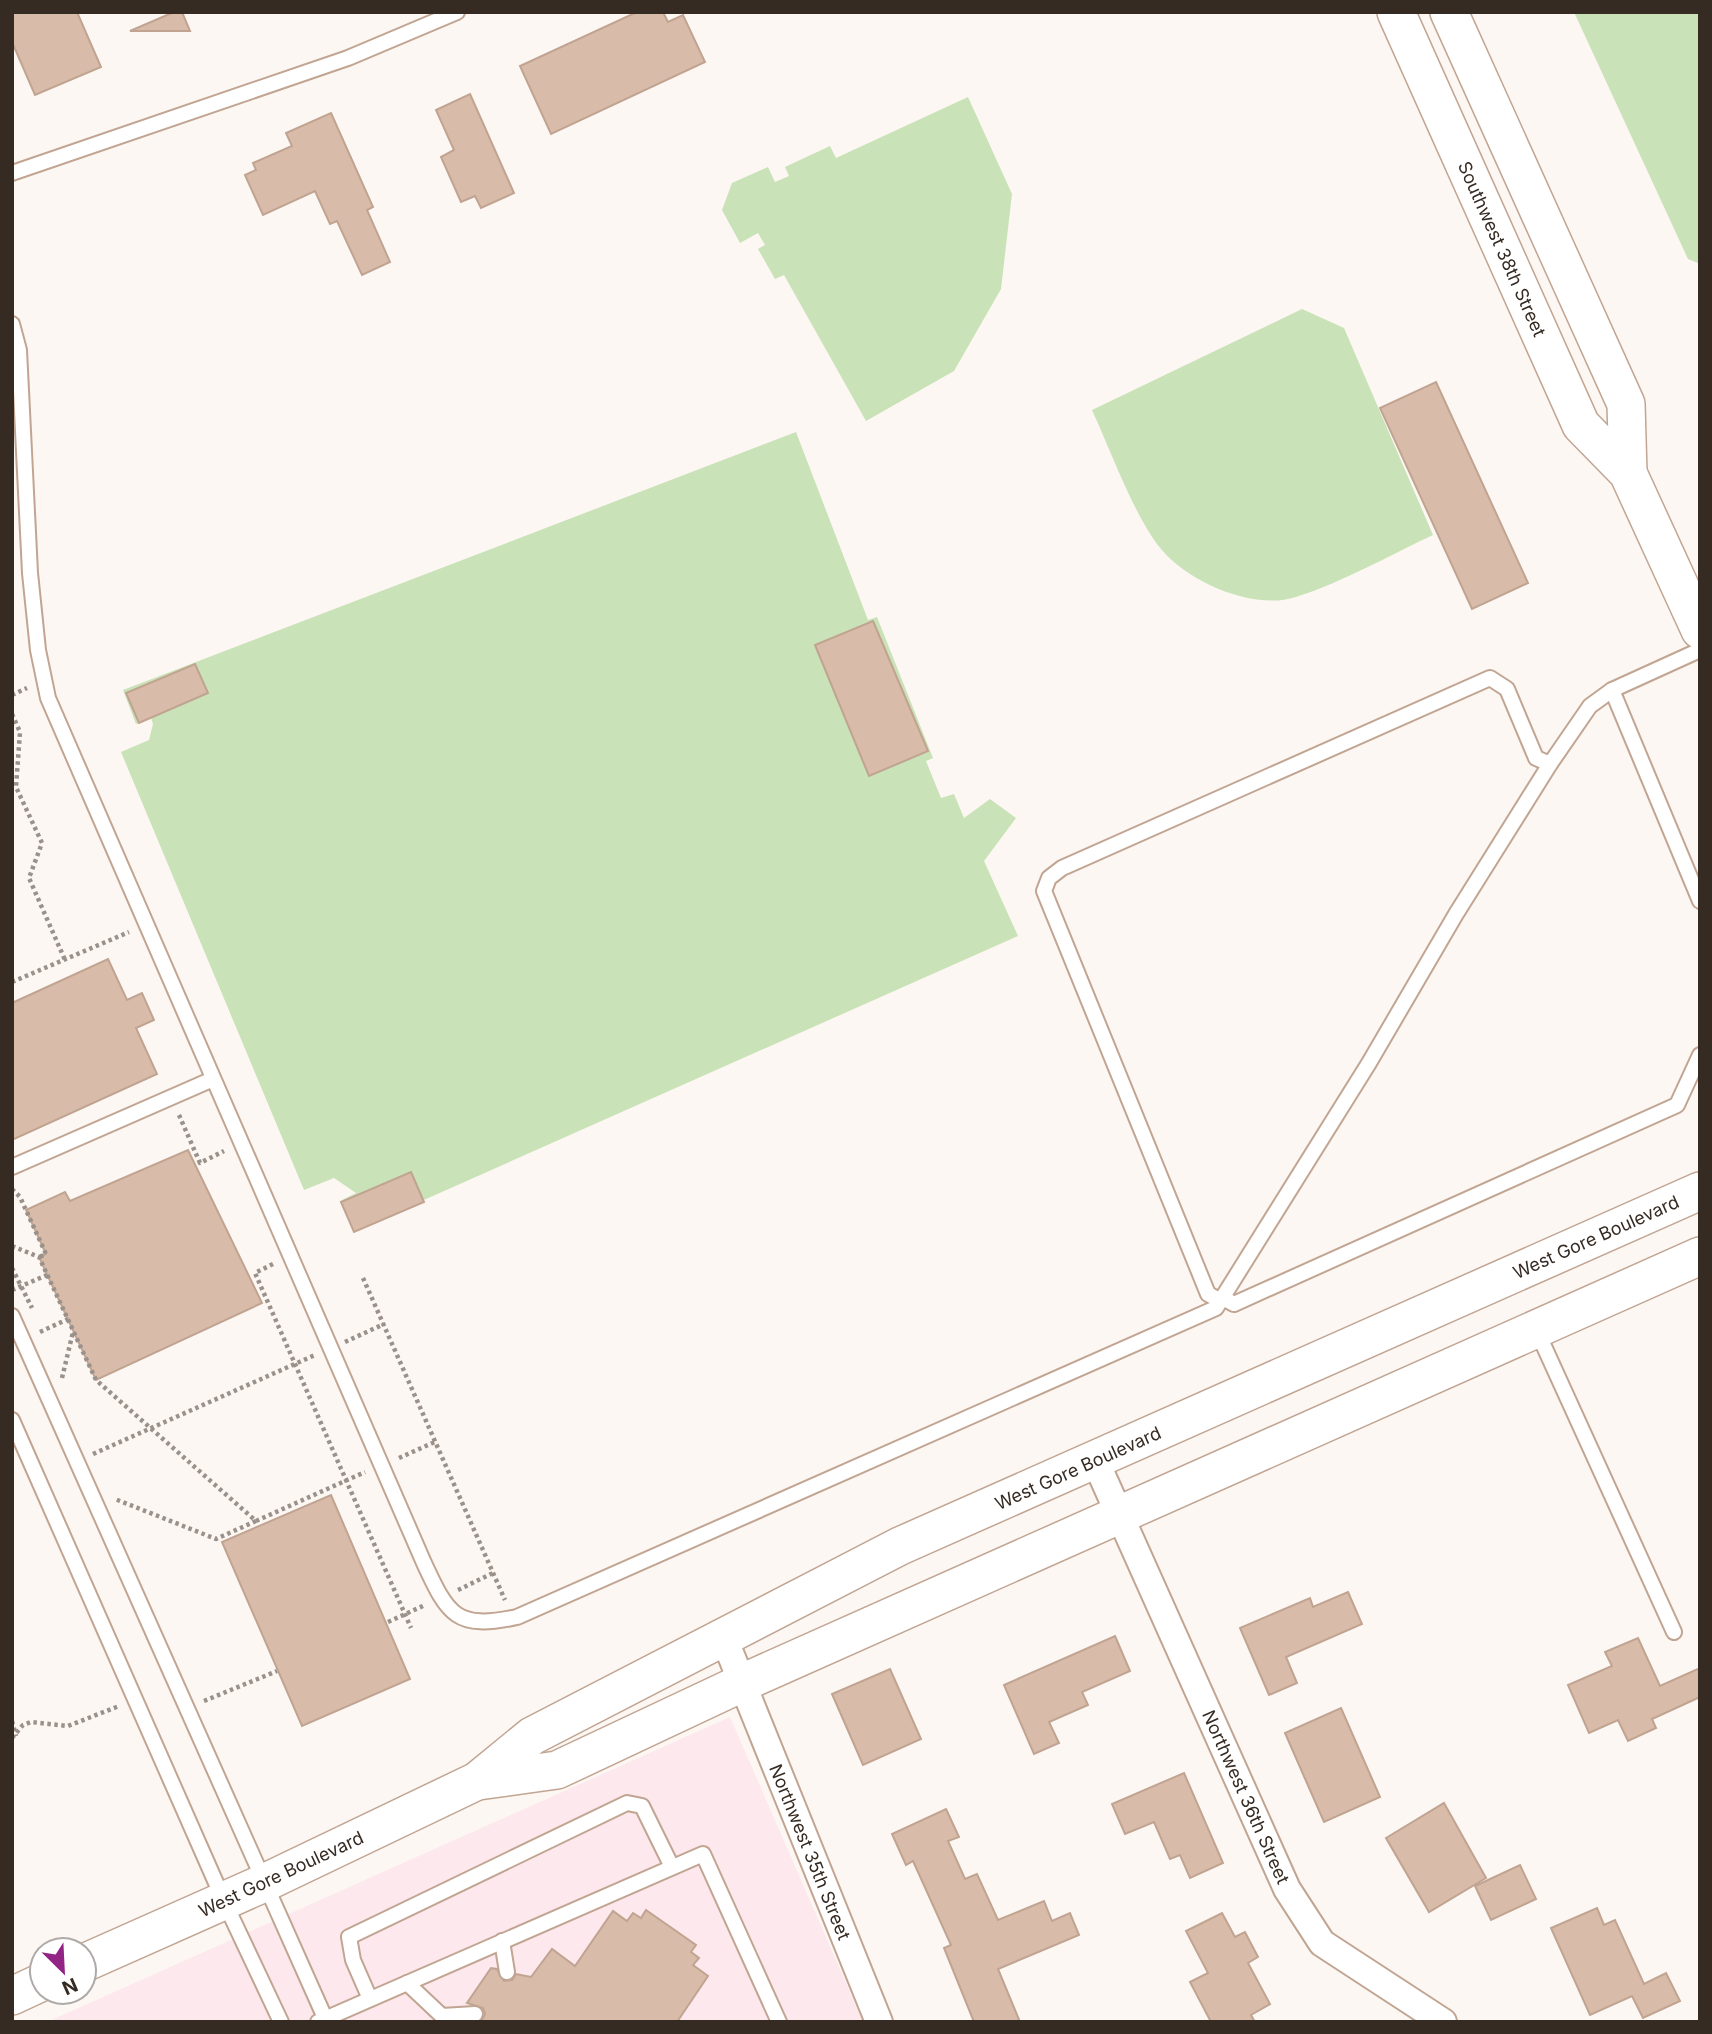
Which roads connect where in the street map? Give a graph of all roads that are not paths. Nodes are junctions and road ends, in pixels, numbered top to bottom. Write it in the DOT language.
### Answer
graph roads {
  1 [pos="457,12"];
  2 [pos="1396,12"];
  3 [pos="1449,12"];
  4 [pos="12,173"];
  5 [pos="12,324"];
  6 [pos="1628,473"];
  7 [pos="1700,630"];
  8 [pos="1700,650"];
  9 [pos="1612,690"];
  10 [pos="1550,764"];
  11 [pos="1700,901"];
  12 [pos="1700,1055"];
  13 [pos="213,1079"];
  14 [pos="12,1167"];
  15 [pos="1700,1191"];
  16 [pos="1700,1256"];
  17 [pos="1222,1300"];
  18 [pos="12,1316"];
  19 [pos="1536,1330"];
  20 [pos="12,1420"];
  21 [pos="1095,1460"];
  22 [pos="1120,1515"];
  23 [pos="1674,1632"];
  24 [pos="724,1638"];
  25 [pos="742,1683"];
  26 [pos="477,1781"];
  27 [pos="671,1867"];
  28 [pos="264,1883"];
  29 [pos="224,1901"];
  30 [pos="502,1941"];
  31 [pos="98,1958"];
  32 [pos="507,1972"];
  33 [pos="407,1983"];
  34 [pos="28,1989"];
  35 [pos="12,1996"];
  36 [pos="370,1999"];
  37 [pos="475,2014"];
  38 [pos="322,2020"];
  39 [pos="281,2022"];
  40 [pos="779,2022"];
  41 [pos="879,2022"];
  42 [pos="1443,2022"];
  1 -- 4 [label="lane"];
  2 -- 6 [label="main road, Southwest 38th Street"];
  3 -- 6 [label="main road, Southwest 38th Street"];
  5 -- 13 [label="lane"];
  6 -- 7 [label="main road, Southwest 38th Street"];
  8 -- 9 [label="lane"];
  9 -- 10 [label="lane"];
  9 -- 11 [label="lane"];
  10 -- 17 [label="lane"];
  10 -- 17 [label="lane"];
  12 -- 17 [label="lane"];
  13 -- 14 [label="lane"];
  13 -- 17 [label="lane"];
  15 -- 21 [label="main road, West Gore Boulevard"];
  16 -- 19 [label="main road, West Gore Boulevard"];
  18 -- 28 [label="lane"];
  19 -- 22 [label="main road, West Gore Boulevard"];
  19 -- 23 [label="lane"];
  20 -- 29 [label="lane"];
  21 -- 22 [label="street, Northwest 36th Street"];
  21 -- 24 [label="main road, West Gore Boulevard"];
  22 -- 25 [label="main road, West Gore Boulevard"];
  22 -- 42 [label="street, Northwest 36th Street"];
  24 -- 25 [label="street, Northwest 35th Street"];
  24 -- 26 [label="main road, West Gore Boulevard"];
  25 -- 26 [label="main road, West Gore Boulevard"];
  25 -- 41 [label="street, Northwest 35th Street"];
  26 -- 28 [label="main road, West Gore Boulevard"];
  27 -- 30 [label="lane"];
  27 -- 36 [label="lane"];
  27 -- 40 [label="lane"];
  28 -- 29 [label="main road, West Gore Boulevard"];
  28 -- 38 [label="lane"];
  29 -- 31 [label="main road, West Gore Boulevard"];
  29 -- 39 [label="lane"];
  30 -- 32 [label="lane"];
  30 -- 33 [label="lane"];
  33 -- 36 [label="lane"];
  33 -- 37 [label="lane"];
  34 -- 35 [label="main road"];
  36 -- 38 [label="lane"];
}
